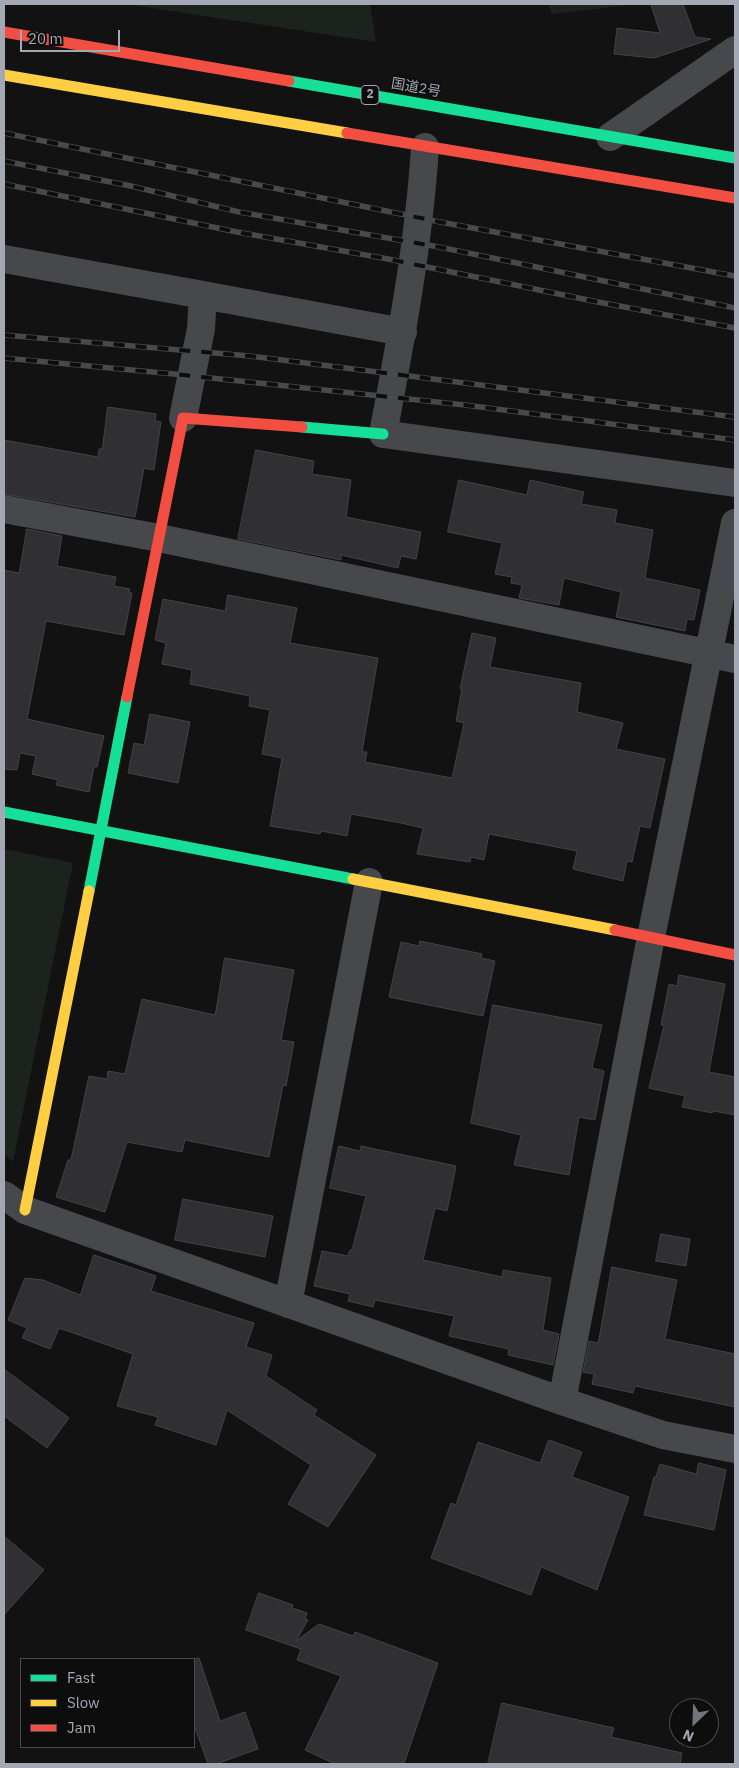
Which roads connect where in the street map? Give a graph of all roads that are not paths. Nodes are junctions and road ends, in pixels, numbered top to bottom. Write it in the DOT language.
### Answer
graph roads {
  1 [pos="4,32"];
  2 [pos="735,50"];
  3 [pos="4,74"];
  4 [pos="610,137"];
  5 [pos="425,146"];
  6 [pos="735,158"];
  7 [pos="735,198"];
  8 [pos="4,259"];
  9 [pos="203,295"];
  10 [pos="402,332"];
  11 [pos="183,418"];
  12 [pos="383,434"];
  13 [pos="735,483"];
  14 [pos="4,509"];
  15 [pos="735,523"];
  16 [pos="159,538"];
  17 [pos="708,654"];
  18 [pos="735,660"];
  19 [pos="4,812"];
  20 [pos="99,831"];
  21 [pos="369,882"];
  22 [pos="652,937"];
  23 [pos="735,955"];
  24 [pos="15,1202"];
  25 [pos="288,1304"];
  26 [pos="562,1401"];
  27 [pos="735,1449"];
  1 -- 4 [label="main road, 国道2号 / 2"];
  2 -- 4 [label="street"];
  3 -- 5 [label="main road"];
  4 -- 6 [label="main road, 国道2号 / 2"];
  5 -- 7 [label="main road"];
  5 -- 10 [label="street"];
  8 -- 9 [label="street"];
  9 -- 10 [label="street"];
  9 -- 11 [label="street"];
  10 -- 12 [label="street"];
  11 -- 12 [label="main road"];
  11 -- 16 [label="main road"];
  12 -- 13 [label="street"];
  14 -- 16 [label="street"];
  15 -- 17 [label="street"];
  16 -- 17 [label="street"];
  16 -- 20 [label="main road"];
  17 -- 18 [label="street"];
  17 -- 22 [label="street"];
  19 -- 20 [label="main road"];
  20 -- 21 [label="main road"];
  20 -- 24 [label="main road"];
  21 -- 22 [label="main road"];
  21 -- 25 [label="street"];
  22 -- 23 [label="main road"];
  22 -- 26 [label="street"];
  24 -- 25 [label="street"];
  25 -- 26 [label="street"];
  26 -- 27 [label="street"];
}
